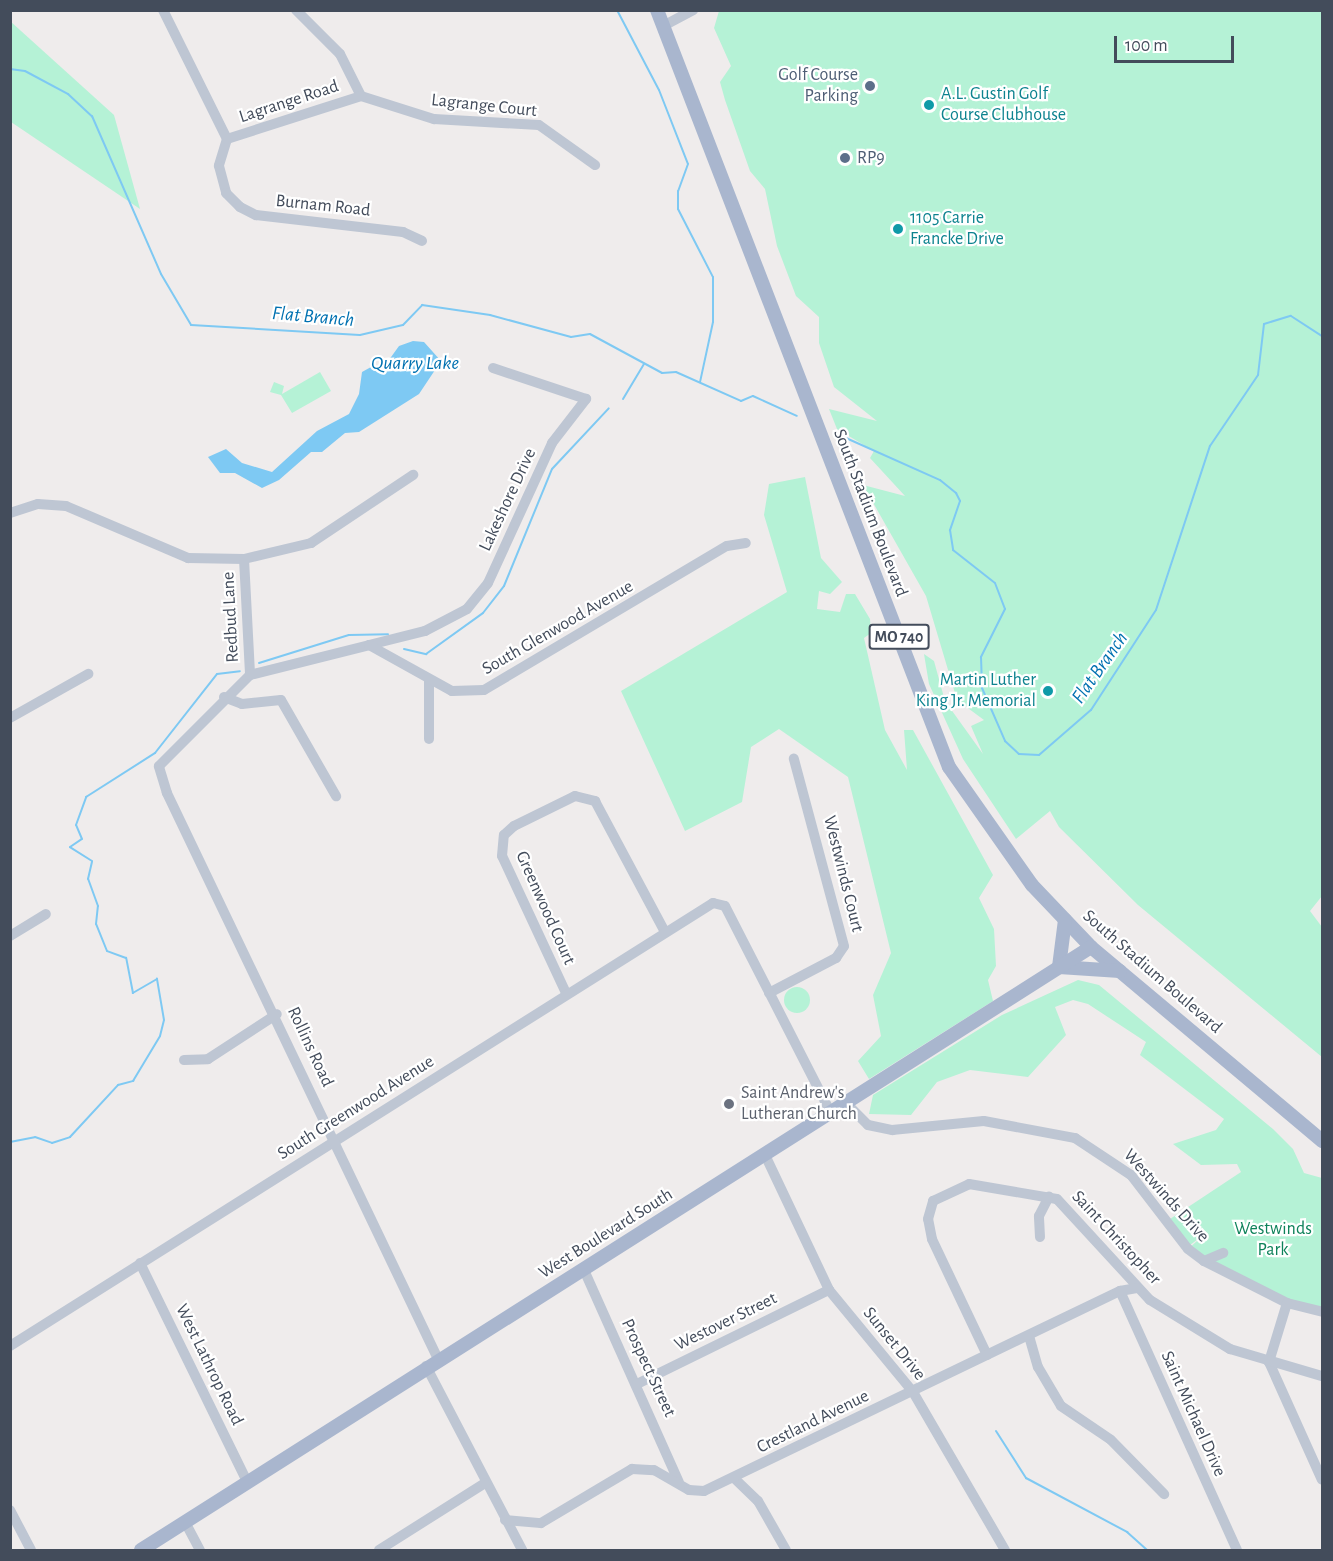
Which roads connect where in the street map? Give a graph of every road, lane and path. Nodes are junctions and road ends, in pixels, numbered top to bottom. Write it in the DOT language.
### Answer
graph roads {
  1 [pos="163,10"];
  2 [pos="296,10"];
  3 [pos="657,10"];
  4 [pos="693,10"];
  5 [pos="665,25"];
  6 [pos="361,96"];
  7 [pos="227,139"];
  8 [pos="595,165"];
  9 [pos="422,241"];
  10 [pos="494,368"];
  11 [pos="413,475"];
  12 [pos="10,513"];
  13 [pos="746,543"];
  14 [pos="244,559"];
  15 [pos="369,645"];
  16 [pos="88,674"];
  17 [pos="250,675"];
  18 [pos="429,680"];
  19 [pos="224,697"];
  20 [pos="10,718"];
  21 [pos="429,739"];
  22 [pos="794,759"];
  23 [pos="336,796"];
  24 [pos="46,914"];
  25 [pos="1065,920"];
  26 [pos="665,932"];
  27 [pos="10,936"];
  28 [pos="1091,947"];
  29 [pos="1059,967"];
  30 [pos="1120,971"];
  31 [pos="566,993"];
  32 [pos="769,993"];
  33 [pos="277,1014"];
  34 [pos="184,1060"];
  35 [pos="846,1103"];
  36 [pos="831,1113"];
  37 [pos="336,1140"];
  38 [pos="1323,1141"];
  39 [pos="765,1155"];
  40 [pos="1049,1196"];
  41 [pos="1040,1237"];
  42 [pos="1223,1253"];
  43 [pos="1204,1261"];
  44 [pos="140,1263"];
  45 [pos="584,1270"];
  46 [pos="1137,1288"];
  47 [pos="829,1290"];
  48 [pos="1120,1291"];
  49 [pos="1287,1303"];
  50 [pos="1323,1312"];
  51 [pos="1029,1336"];
  52 [pos="10,1346"];
  53 [pos="987,1355"];
  54 [pos="432,1362"];
  55 [pos="1269,1362"];
  56 [pos="1323,1376"];
  57 [pos="637,1384"];
  58 [pos="913,1392"];
  59 [pos="734,1478"];
  60 [pos="1323,1480"];
  61 [pos="248,1481"];
  62 [pos="679,1482"];
  63 [pos="485,1483"];
  64 [pos="1164,1494"];
  65 [pos="10,1510"];
  66 [pos="505,1520"];
  67 [pos="185,1522"];
  68 [pos="31,1551"];
  69 [pos="141,1551"];
  70 [pos="200,1551"];
  71 [pos="380,1551"];
  72 [pos="522,1551"];
  73 [pos="786,1551"];
  74 [pos="1005,1551"];
  75 [pos="1237,1551"];
  1 -- 7 [label="street"];
  2 -- 6 [label="street"];
  3 -- 5 [label="main road, South Stadium Boulevard / MO 740"];
  4 -- 5 [label="street"];
  5 -- 25 [label="main road, South Stadium Boulevard / MO 740"];
  6 -- 7 [label="street, Lagrange Road"];
  6 -- 8 [label="street, Lagrange Court"];
  7 -- 9 [label="street, Burnam Road"];
  10 -- 15 [label="street, Lakeshore Drive"];
  11 -- 14 [label="street"];
  12 -- 14 [label="street"];
  13 -- 18 [label="street, South Glenwood Avenue"];
  14 -- 17 [label="street, Redbud Lane"];
  15 -- 17 [label="street"];
  15 -- 18 [label="street, South Glenwood Avenue"];
  16 -- 20 [label="street"];
  17 -- 19 [label="street"];
  18 -- 21 [label="street"];
  19 -- 23 [label="street"];
  19 -- 33 [label="street, Rollins Road"];
  22 -- 32 [label="street, Westwinds Court"];
  24 -- 27 [label="street"];
  25 -- 28 [label="main road, South Stadium Boulevard / MO 740"];
  25 -- 29 [label="main road"];
  26 -- 31 [label="street, South Greenwood Avenue"];
  26 -- 31 [label="street, Greenwood Court"];
  26 -- 32 [label="street, South Greenwood Avenue"];
  28 -- 29 [label="main road, West Boulevard South"];
  28 -- 30 [label="main road, South Stadium Boulevard / MO 740"];
  29 -- 30 [label="main road"];
  29 -- 35 [label="main road, West Boulevard South"];
  30 -- 38 [label="main road, South Stadium Boulevard / MO 740"];
  31 -- 37 [label="street, South Greenwood Avenue"];
  32 -- 36 [label="street"];
  33 -- 34 [label="street"];
  33 -- 37 [label="street, Rollins Road"];
  35 -- 36 [label="main road, West Boulevard South"];
  35 -- 43 [label="street, Westwinds Drive"];
  36 -- 39 [label="main road, West Boulevard South"];
  37 -- 44 [label="street, South Greenwood Avenue"];
  37 -- 54 [label="street, Rollins Road"];
  39 -- 45 [label="main road, West Boulevard South"];
  39 -- 47 [label="street, Sunset Drive"];
  40 -- 41 [label="street"];
  40 -- 46 [label="street, Saint Christopher"];
  40 -- 53 [label="street, Saint Christopher"];
  42 -- 43 [label="street"];
  43 -- 49 [label="street, Westwinds Drive"];
  44 -- 52 [label="street, South Greenwood Avenue"];
  44 -- 61 [label="street, West Lathrop Road"];
  45 -- 54 [label="main road, West Boulevard South"];
  45 -- 57 [label="street, Prospect Street"];
  46 -- 48 [label="street, Crestland Avenue"];
  46 -- 55 [label="street, Saint Christopher"];
  47 -- 57 [label="street, Westover Street"];
  47 -- 58 [label="street, Sunset Drive"];
  48 -- 51 [label="street, Crestland Avenue"];
  48 -- 75 [label="street, Saint Michael Drive"];
  49 -- 50 [label="street, Westwinds Drive"];
  49 -- 55 [label="street"];
  51 -- 53 [label="street, Crestland Avenue"];
  51 -- 64 [label="street"];
  53 -- 58 [label="street, Crestland Avenue"];
  54 -- 61 [label="main road, West Boulevard South"];
  54 -- 63 [label="street, Rollins Road"];
  55 -- 56 [label="street, Saint Christopher"];
  55 -- 60 [label="street"];
  57 -- 62 [label="street, Prospect Street"];
  58 -- 59 [label="street, Crestland Avenue"];
  58 -- 74 [label="street, Sunset Drive"];
  59 -- 62 [label="street, Crestland Avenue"];
  59 -- 73 [label="street"];
  61 -- 67 [label="main road, West Boulevard South"];
  62 -- 66 [label="street, Crestland Avenue"];
  63 -- 66 [label="street, Rollins Road"];
  63 -- 71 [label="street"];
  65 -- 68 [label="street"];
  66 -- 72 [label="street, Rollins Road"];
  67 -- 69 [label="main road, West Boulevard South"];
  67 -- 70 [label="street"];
}
